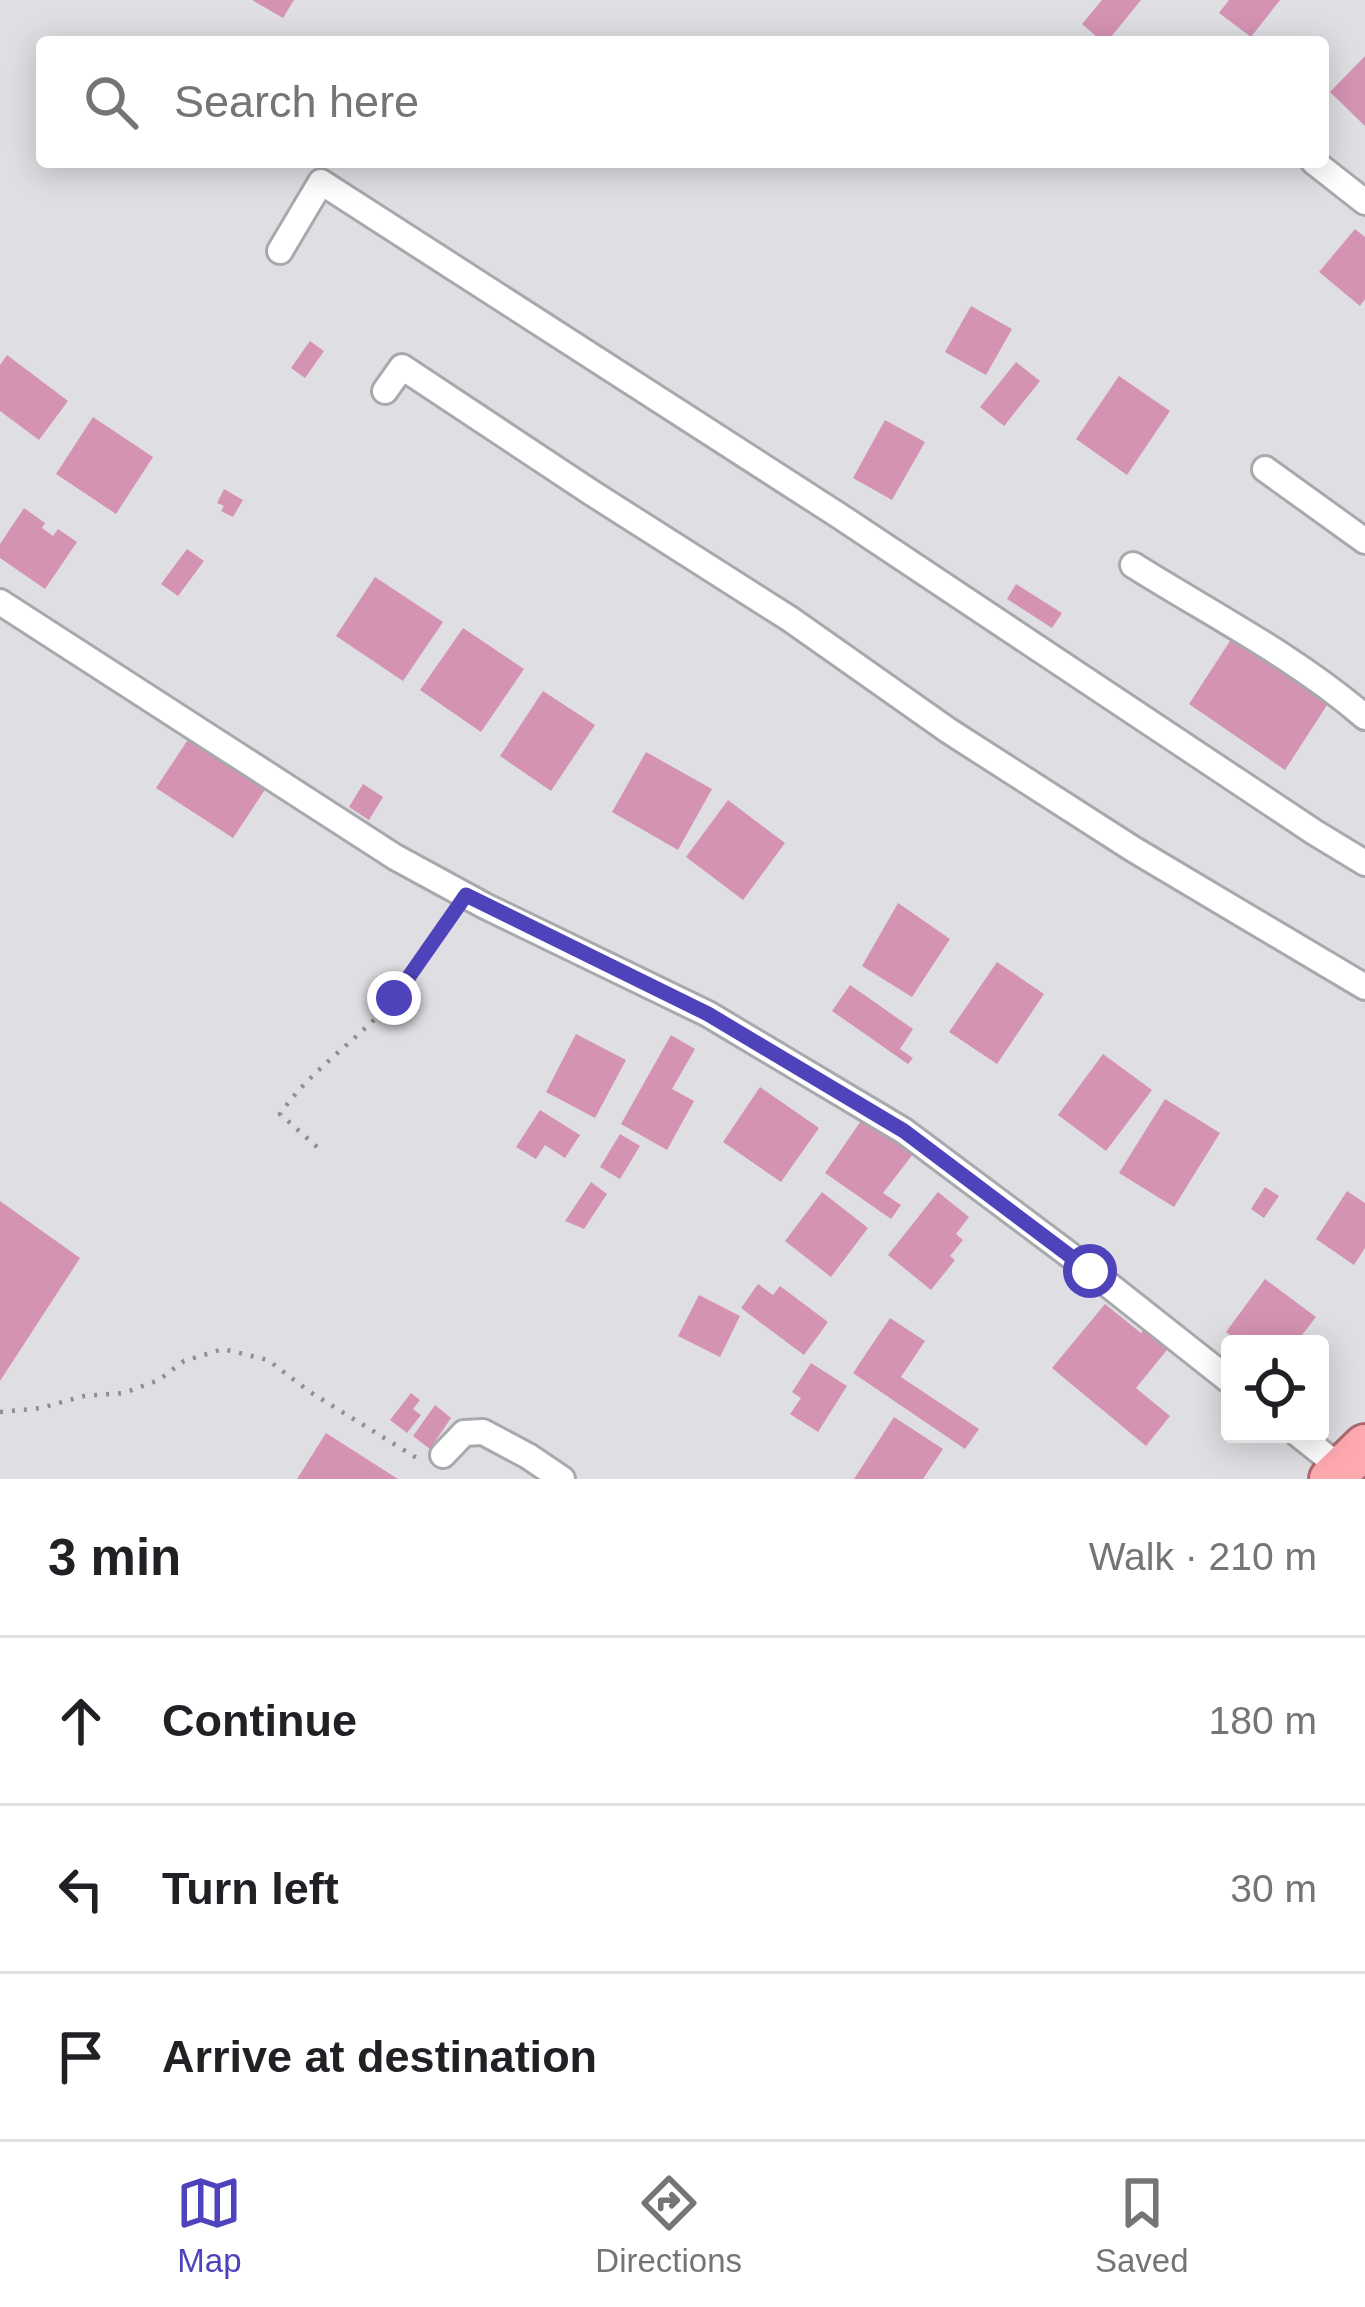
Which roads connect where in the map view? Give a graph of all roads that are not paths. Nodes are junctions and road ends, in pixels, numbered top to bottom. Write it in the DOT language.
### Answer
graph roads {
  1 [pos="1322,168"];
  2 [pos="1365,202"];
  3 [pos="280,251"];
  4 [pos="385,391"];
  5 [pos="1265,469"];
  6 [pos="1365,541"];
  7 [pos="1133,565"];
  8 [pos="0,602"];
  9 [pos="1365,717"];
  10 [pos="1365,863"];
  11 [pos="1365,987"];
  12 [pos="1221,1374"];
  13 [pos="1312,1443"];
  14 [pos="442,1456"];
  15 [pos="1346,1464"];
  16 [pos="562,1479"];
  1 -- 2 [label="street"];
  3 -- 10 [label="street"];
  4 -- 11 [label="street"];
  5 -- 6 [label="street"];
  7 -- 9 [label="street"];
  8 -- 12 [label="street"];
  13 -- 15 [label="street"];
  14 -- 16 [label="street"];
}
